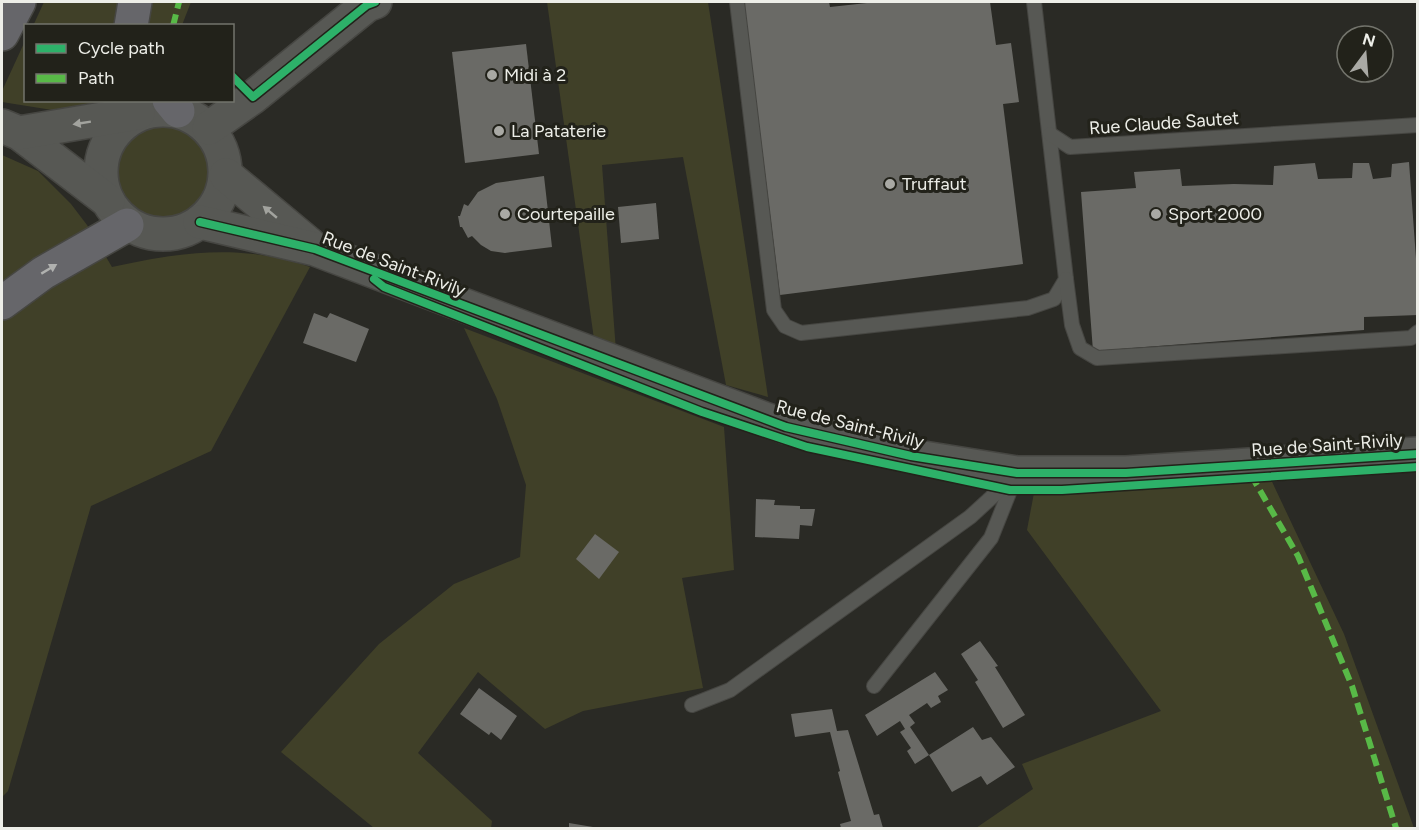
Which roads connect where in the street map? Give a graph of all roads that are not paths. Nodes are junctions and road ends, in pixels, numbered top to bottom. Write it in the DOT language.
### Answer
graph roads {
  1 [pos="19,2"];
  2 [pos="135,2"];
  3 [pos="375,2"];
  4 [pos="737,2"];
  5 [pos="1034,2"];
  6 [pos="131,24"];
  7 [pos="2,34"];
  8 [pos="174,106"];
  9 [pos="140,113"];
  10 [pos="1418,125"];
  11 [pos="208,128"];
  12 [pos="10,130"];
  13 [pos="1050,134"];
  14 [pos="226,175"];
  15 [pos="117,213"];
  16 [pos="200,222"];
  17 [pos="315,249"];
  18 [pos="1066,279"];
  19 [pos="2,303"];
  20 [pos="1418,332"];
  21 [pos="1418,454"];
  22 [pos="1017,473"];
  23 [pos="874,686"];
  24 [pos="692,705"];
  1 -- 7 [label="highway"];
  2 -- 6 [label="highway"];
  3 -- 11 [label="street"];
  4 -- 18 [label="lane"];
  5 -- 13 [label="lane"];
  8 -- 9 [label="street"];
  8 -- 11 [label="street"];
  9 -- 12 [label="street, one-way"];
  9 -- 15 [label="street"];
  10 -- 13 [label="lane, Rue Claude Sautet"];
  11 -- 14 [label="street"];
  12 -- 15 [label="street"];
  13 -- 18 [label="lane"];
  14 -- 16 [label="street"];
  17 -- 14 [label="street, Rue de Saint-Rivily, one-way"];
  15 -- 16 [label="street"];
  19 -- 15 [label="highway, one-way"];
  16 -- 17 [label="street, Rue de Saint-Rivily"];
  17 -- 22 [label="street, Rue de Saint-Rivily"];
  18 -- 20 [label="lane"];
  21 -- 22 [label="street, Rue de Saint-Rivily"];
  22 -- 23 [label="lane"];
  22 -- 24 [label="lane"];
}
